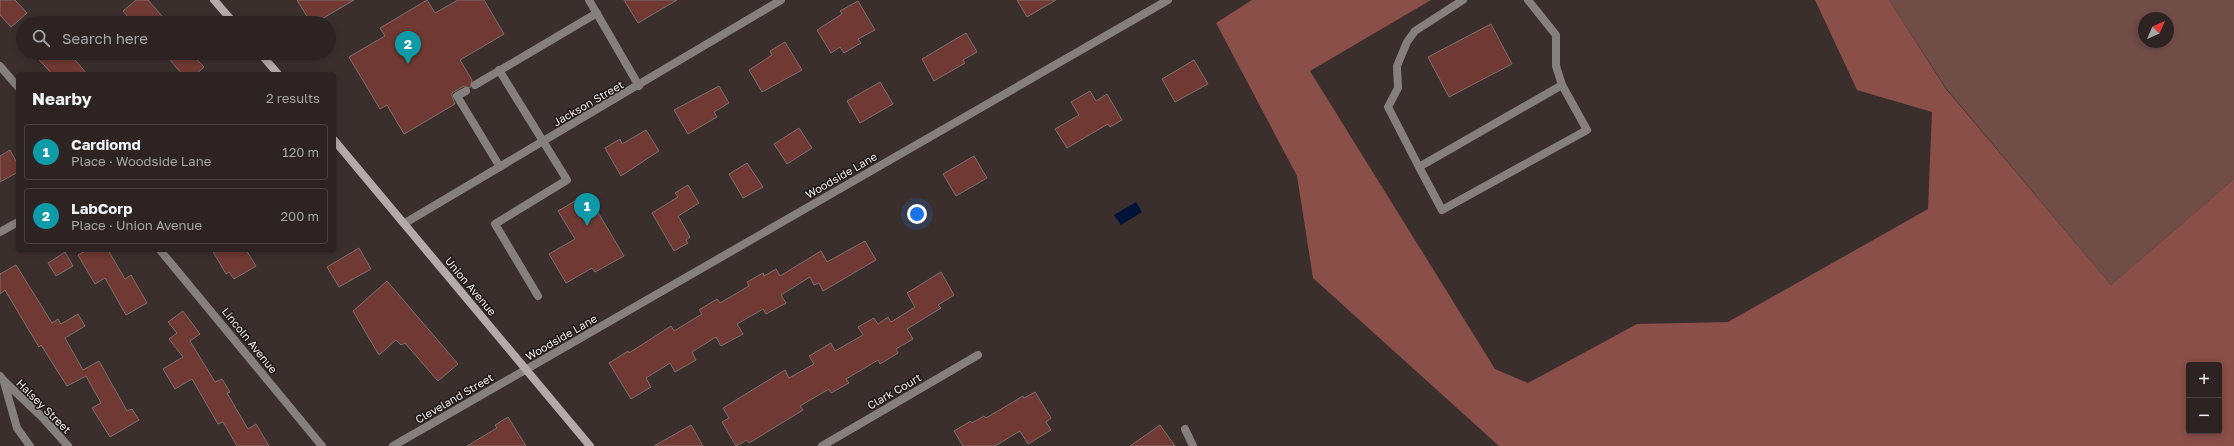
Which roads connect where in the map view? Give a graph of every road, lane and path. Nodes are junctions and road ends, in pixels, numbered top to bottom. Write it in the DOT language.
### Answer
graph roads {
  1 [pos="214,0"];
  2 [pos="589,0"];
  3 [pos="781,0"];
  4 [pos="1168,0"];
  5 [pos="1463,0"];
  6 [pos="1528,0"];
  7 [pos="597,13"];
  8 [pos="228,16"];
  9 [pos="265,60"];
  10 [pos="0,66"];
  11 [pos="499,70"];
  12 [pos="274,72"];
  13 [pos="16,85"];
  14 [pos="475,85"];
  15 [pos="1562,85"];
  16 [pos="639,86"];
  17 [pos="466,91"];
  18 [pos="336,142"];
  19 [pos="544,142"];
  20 [pos="1419,167"];
  21 [pos="500,168"];
  22 [pos="16,223"];
  23 [pos="405,223"];
  24 [pos="0,232"];
  25 [pos="162,252"];
  26 [pos="538,296"];
  27 [pos="978,355"];
  28 [pos="526,370"];
  29 [pos="2,378"];
  30 [pos="1185,429"];
  31 [pos="30,446"];
  32 [pos="68,446"];
  33 [pos="322,446"];
  34 [pos="393,446"];
  35 [pos="590,446"];
  36 [pos="822,446"];
  37 [pos="1193,446"];
  1 -- 8 [label="street"];
  2 -- 7 [label="street"];
  3 -- 16 [label="street, Jackson Street"];
  4 -- 28 [label="street, Woodside Lane"];
  5 -- 20 [label="street"];
  6 -- 15 [label="street"];
  7 -- 11 [label="street"];
  7 -- 16 [label="street"];
  9 -- 12 [label="street"];
  10 -- 13 [label="street"];
  11 -- 14 [label="street"];
  11 -- 19 [label="street"];
  15 -- 20 [label="street"];
  15 -- 20 [label="street"];
  16 -- 19 [label="street, Jackson Street"];
  17 -- 21 [label="street"];
  18 -- 23 [label="street, Union Avenue"];
  19 -- 21 [label="street, Jackson Street"];
  19 -- 26 [label="street"];
  21 -- 23 [label="street, Jackson Street"];
  22 -- 24 [label="street"];
  23 -- 28 [label="street, Union Avenue"];
  25 -- 33 [label="street, Lincoln Avenue"];
  27 -- 36 [label="street, Clark Court"];
  28 -- 34 [label="street, Cleveland Street"];
  28 -- 35 [label="street, Union Avenue"];
  29 -- 31 [label="street, Halsey Street"];
  29 -- 32 [label="street, Halsey Street"];
  30 -- 37 [label="street"];
}
